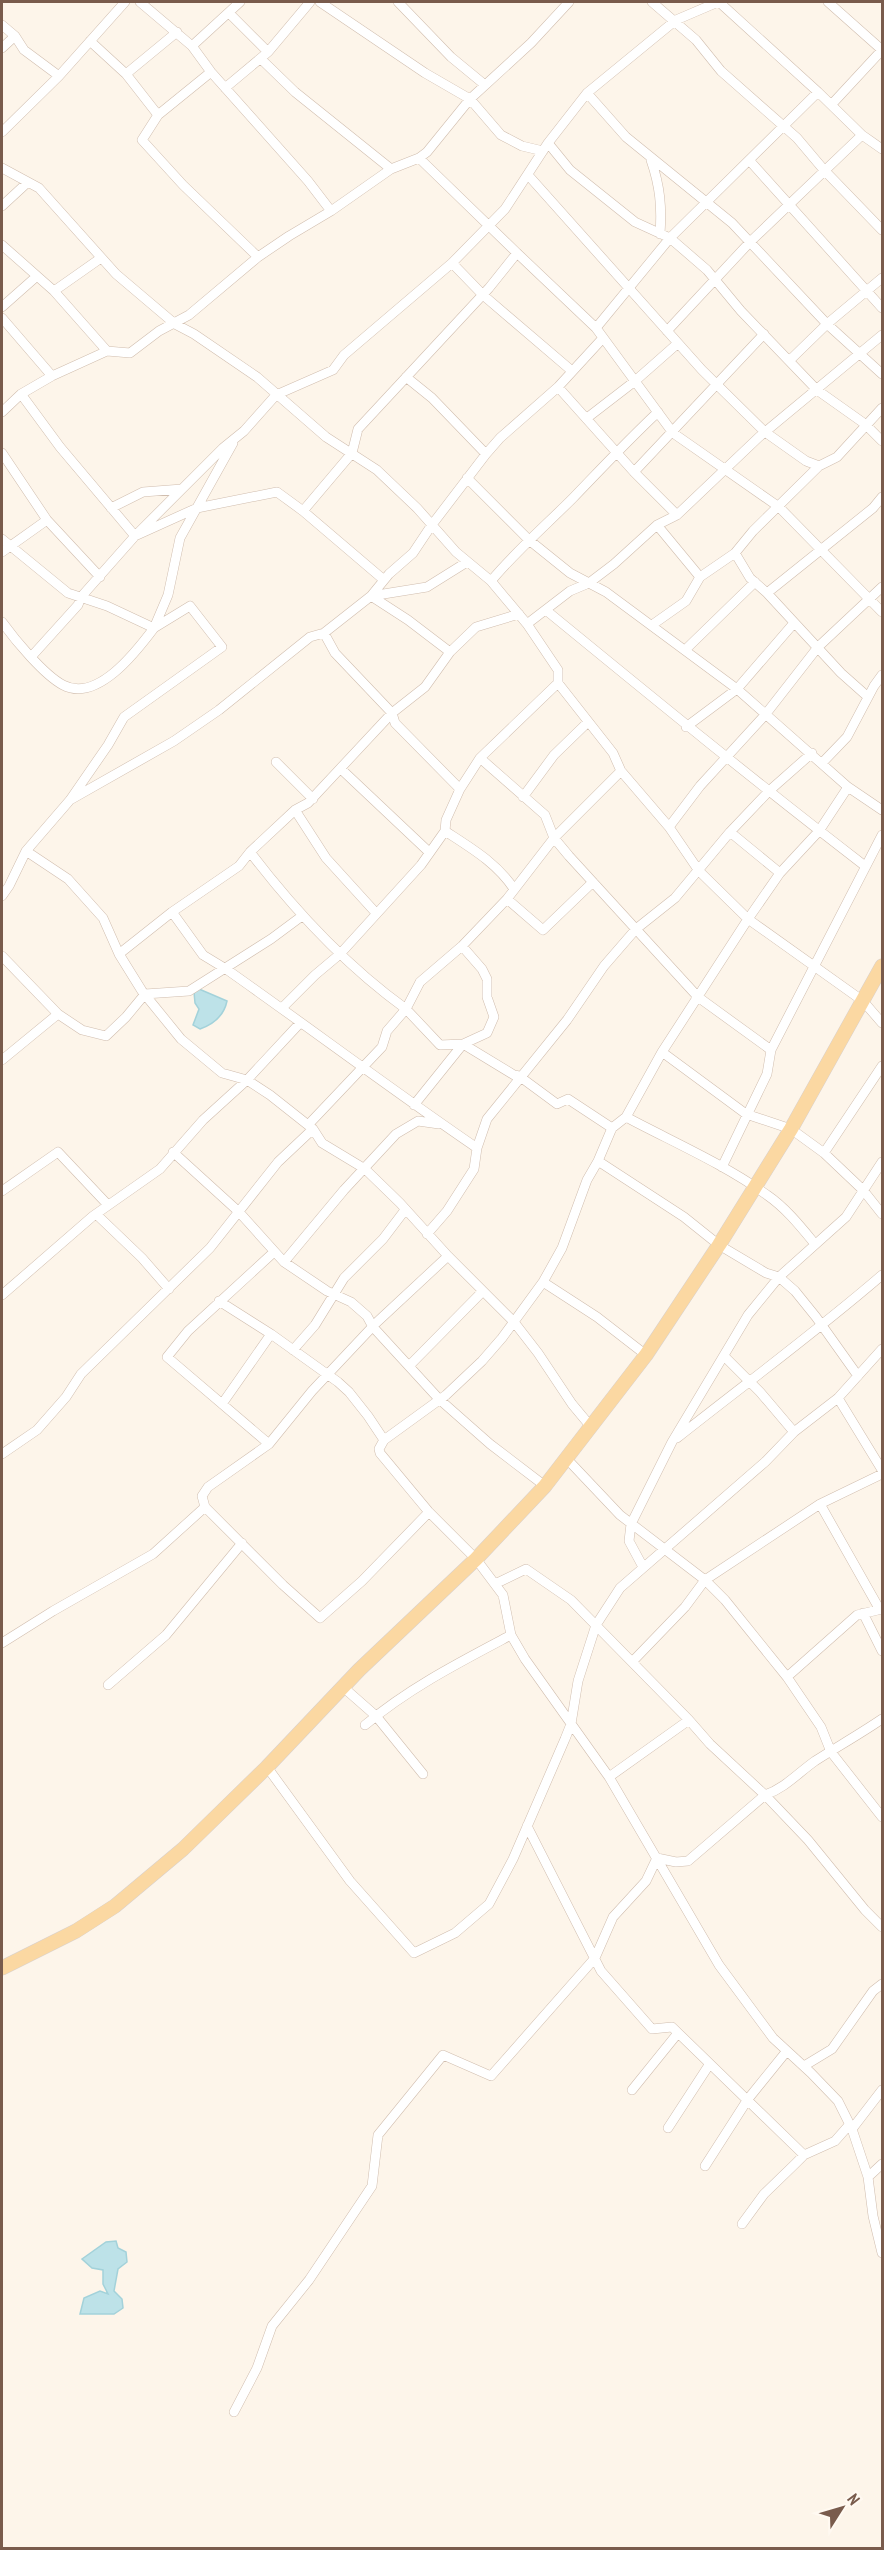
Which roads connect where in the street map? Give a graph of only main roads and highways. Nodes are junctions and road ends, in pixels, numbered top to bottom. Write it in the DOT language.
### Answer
graph roads {
  1 [pos="882,966"];
  2 [pos="2,1968"];
  1 -- 2 [label="main road"];
}
